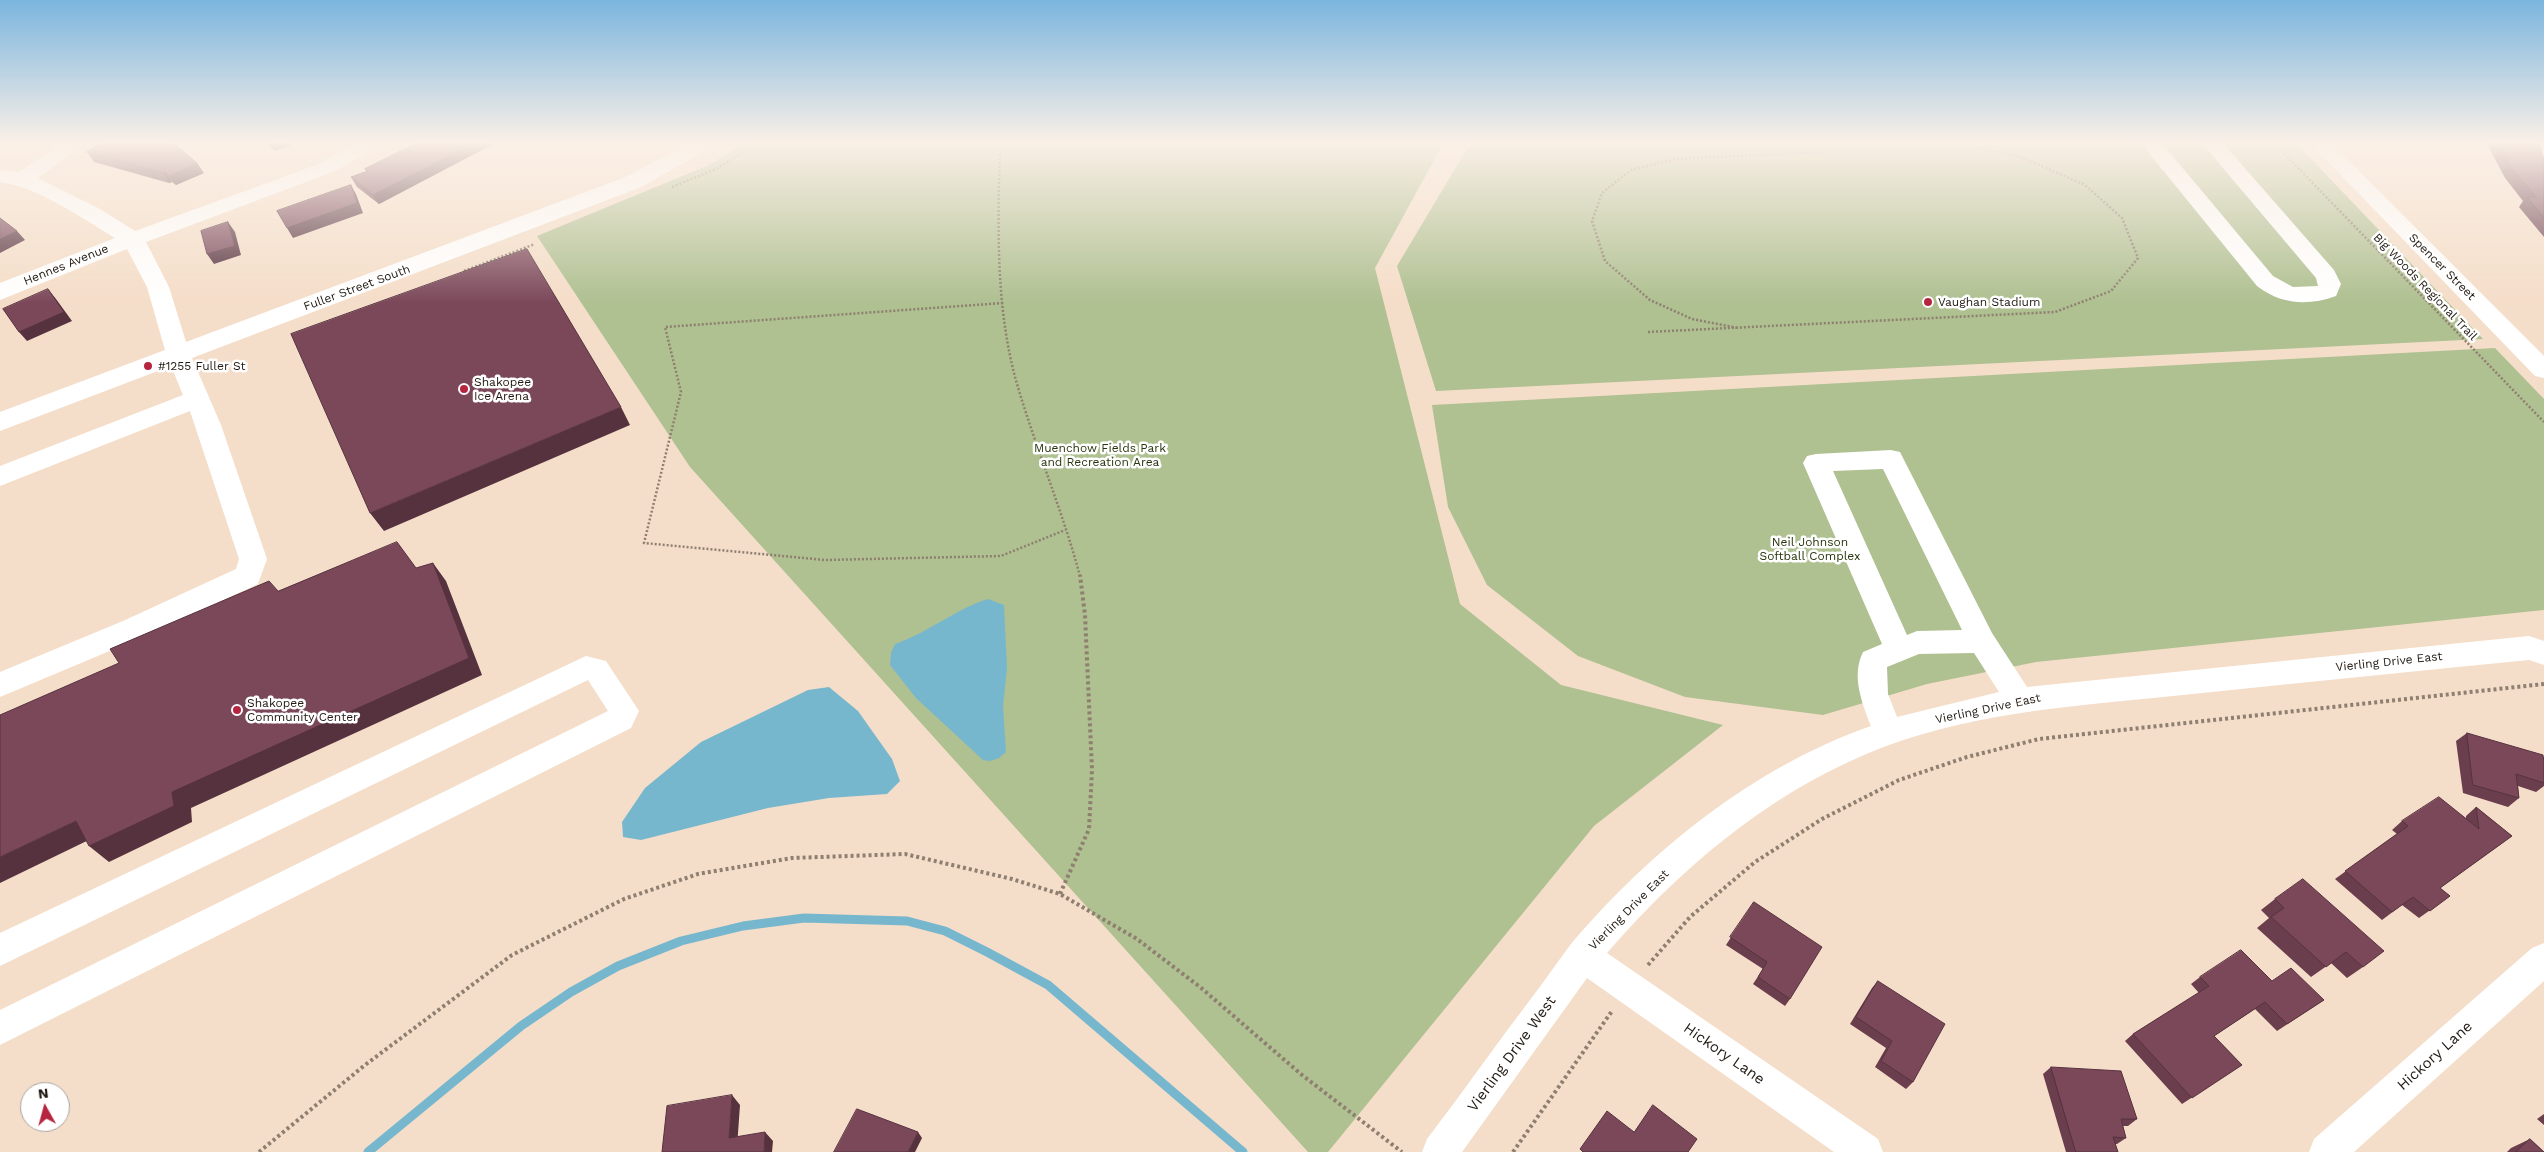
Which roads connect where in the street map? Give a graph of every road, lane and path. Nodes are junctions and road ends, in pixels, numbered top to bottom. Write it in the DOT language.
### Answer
graph roads {
  1 [pos="56,196"];
  2 [pos="251,196"];
  3 [pos="598,196"];
  4 [pos="999,196"];
  5 [pos="1601,196"];
  6 [pos="2098,196"];
  7 [pos="2194,196"];
  8 [pos="2257,196"];
  9 [pos="2325,196"];
  10 [pos="2372,196"];
  11 [pos="133,239"];
  12 [pos="0,292"];
  13 [pos="1003,303"];
  14 [pos="1738,328"];
  15 [pos="1648,332"];
  16 [pos="178,354"];
  17 [pos="2544,370"];
  18 [pos="197,398"];
  19 [pos="0,422"];
  20 [pos="2544,422"];
  21 [pos="0,476"];
  22 [pos="1065,530"];
  23 [pos="1982,641"];
  24 [pos="1899,650"];
  25 [pos="2540,651"];
  26 [pos="2544,684"];
  27 [pos="0,685"];
  28 [pos="2020,700"];
  29 [pos="1889,734"];
  30 [pos="1060,894"];
  31 [pos="0,950"];
  32 [pos="1583,956"];
  33 [pos="2544,960"];
  34 [pos="1628,988"];
  35 [pos="0,1028"];
  36 [pos="258,1152"];
  37 [pos="1402,1152"];
  38 [pos="1440,1152"];
  39 [pos="1513,1152"];
  40 [pos="1865,1152"];
  41 [pos="2327,1152"];
  1 -- 11 [label="street"];
  2 -- 11 [label="street, Hennes Avenue"];
  3 -- 16 [label="street, Fuller Street South"];
  4 -- 13 [label="path"];
  5 -- 14 [label="path"];
  6 -- 14 [label="path"];
  7 -- 8 [label="street"];
  9 -- 20 [label="path, Big Woods Regional Trail"];
  10 -- 17 [label="street, Spencer Street"];
  11 -- 12 [label="street, Hennes Avenue"];
  11 -- 16 [label="street"];
  13 -- 22 [label="path"];
  13 -- 22 [label="path"];
  14 -- 15 [label="path"];
  16 -- 18 [label="street"];
  16 -- 19 [label="street, Fuller Street South"];
  18 -- 21 [label="street"];
  18 -- 27 [label="street"];
  22 -- 30 [label="path"];
  23 -- 24 [label="street"];
  23 -- 24 [label="street"];
  23 -- 28 [label="street"];
  24 -- 29 [label="street"];
  25 -- 28 [label="street, Vierling Drive East"];
  26 -- 34 [label="path"];
  28 -- 29 [label="street, Vierling Drive East"];
  29 -- 32 [label="street, Vierling Drive East"];
  30 -- 36 [label="path"];
  30 -- 37 [label="path"];
  31 -- 35 [label="street"];
  32 -- 34 [label="street, Hickory Lane"];
  32 -- 38 [label="street, Vierling Drive West"];
  33 -- 41 [label="street, Hickory Lane"];
  34 -- 39 [label="path"];
  34 -- 40 [label="street, Hickory Lane"];
}
